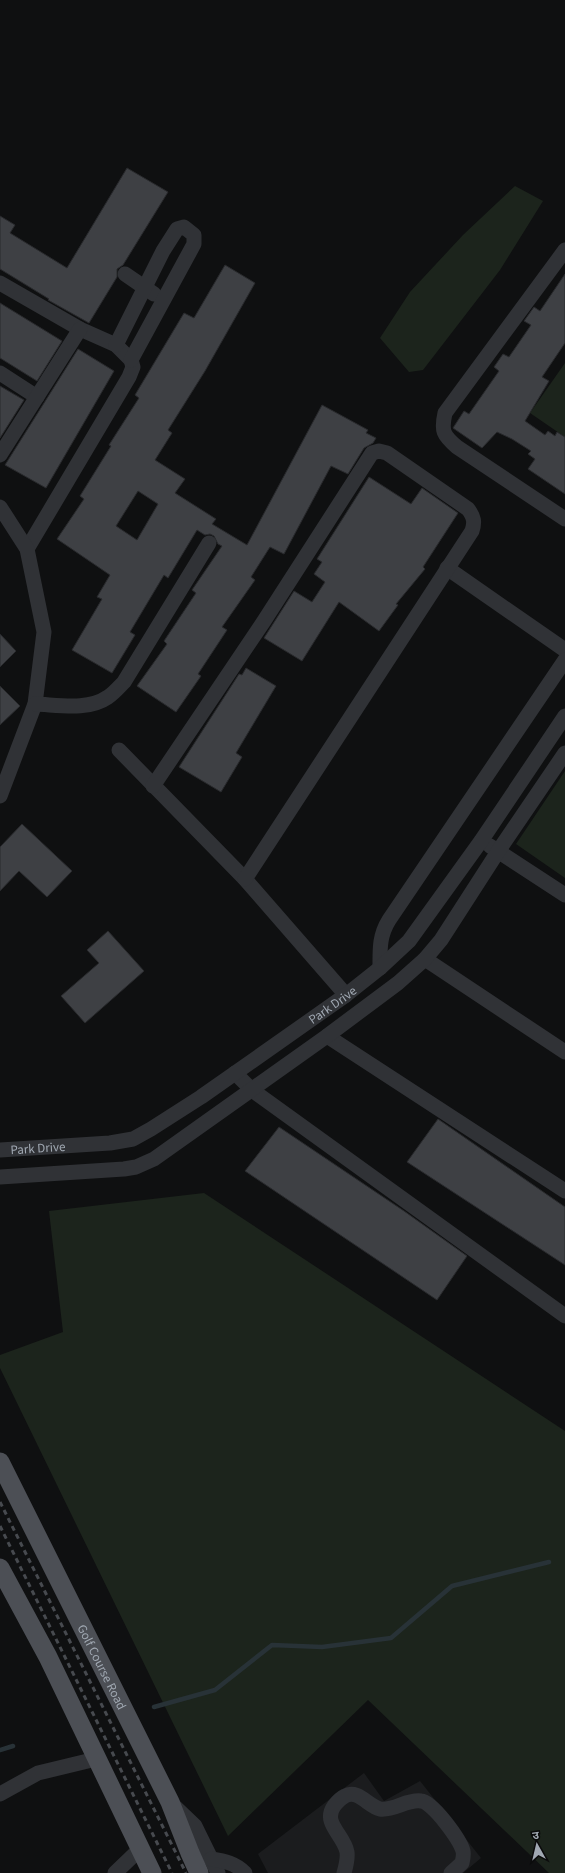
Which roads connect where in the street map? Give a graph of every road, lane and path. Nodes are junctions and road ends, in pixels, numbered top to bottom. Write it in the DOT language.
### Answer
graph roads {
  1 [pos="565,250"];
  2 [pos="163,251"];
  3 [pos="184,261"];
  4 [pos="125,274"];
  5 [pos="0,283"];
  6 [pos="146,288"];
  7 [pos="163,300"];
  8 [pos="80,329"];
  9 [pos="116,345"];
  10 [pos="131,360"];
  11 [pos="0,373"];
  12 [pos="37,397"];
  13 [pos="0,455"];
  14 [pos="0,507"];
  15 [pos="565,519"];
  16 [pos="209,543"];
  17 [pos="26,549"];
  18 [pos="447,568"];
  19 [pos="565,650"];
  20 [pos="565,660"];
  21 [pos="35,704"];
  22 [pos="565,716"];
  23 [pos="119,750"];
  24 [pos="565,753"];
  25 [pos="153,786"];
  26 [pos="0,796"];
  27 [pos="480,841"];
  28 [pos="499,850"];
  29 [pos="246,879"];
  30 [pos="565,895"];
  31 [pos="426,960"];
  32 [pos="380,968"];
  33 [pos="346,996"];
  34 [pos="327,1036"];
  35 [pos="565,1052"];
  36 [pos="235,1073"];
  37 [pos="252,1090"];
  38 [pos="0,1150"];
  39 [pos="0,1177"];
  40 [pos="565,1191"];
  41 [pos="565,1316"];
  42 [pos="0,1462"];
  43 [pos="0,1568"];
  44 [pos="96,1759"];
  45 [pos="0,1794"];
  46 [pos="170,1802"];
  47 [pos="211,1859"];
  48 [pos="145,1864"];
  49 [pos="115,1873"];
  50 [pos="200,1873"];
  51 [pos="218,1873"];
  52 [pos="246,1873"];
  53 [pos="344,1873"];
  54 [pos="451,1873"];
  1 -- 15 [label="street"];
  2 -- 3 [label="street"];
  2 -- 3 [label="street"];
  2 -- 6 [label="street"];
  3 -- 7 [label="street"];
  4 -- 6 [label="street"];
  5 -- 8 [label="street"];
  6 -- 7 [label="street"];
  6 -- 9 [label="street"];
  7 -- 10 [label="street"];
  8 -- 9 [label="street"];
  8 -- 12 [label="street"];
  9 -- 10 [label="street"];
  10 -- 17 [label="street"];
  11 -- 12 [label="street"];
  12 -- 13 [label="street"];
  14 -- 17 [label="street"];
  16 -- 21 [label="street"];
  17 -- 21 [label="street"];
  18 -- 19 [label="street"];
  18 -- 25 [label="street"];
  18 -- 29 [label="street"];
  20 -- 32 [label="street"];
  21 -- 26 [label="street"];
  22 -- 27 [label="street, Park Drive"];
  23 -- 25 [label="street"];
  24 -- 28 [label="street, Park Drive"];
  25 -- 29 [label="street"];
  27 -- 28 [label="street"];
  27 -- 32 [label="street, Park Drive"];
  28 -- 30 [label="street"];
  28 -- 31 [label="street, Park Drive"];
  29 -- 33 [label="street"];
  31 -- 34 [label="street, Park Drive"];
  31 -- 35 [label="street"];
  32 -- 33 [label="street, Park Drive"];
  33 -- 36 [label="street, Park Drive"];
  34 -- 37 [label="street, Park Drive"];
  34 -- 40 [label="street"];
  36 -- 37 [label="street"];
  36 -- 38 [label="street, Park Drive"];
  37 -- 39 [label="street, Park Drive"];
  37 -- 41 [label="street"];
  42 -- 46 [label="main road, Golf Course Road"];
  43 -- 44 [label="main road"];
  44 -- 45 [label="street"];
  44 -- 48 [label="main road"];
  46 -- 47 [label="street"];
  46 -- 50 [label="main road, Golf Course Road"];
  47 -- 51 [label="street"];
  47 -- 52 [label="street"];
  48 -- 49 [label="street"];
  53 -- 54 [label="street"];
}
